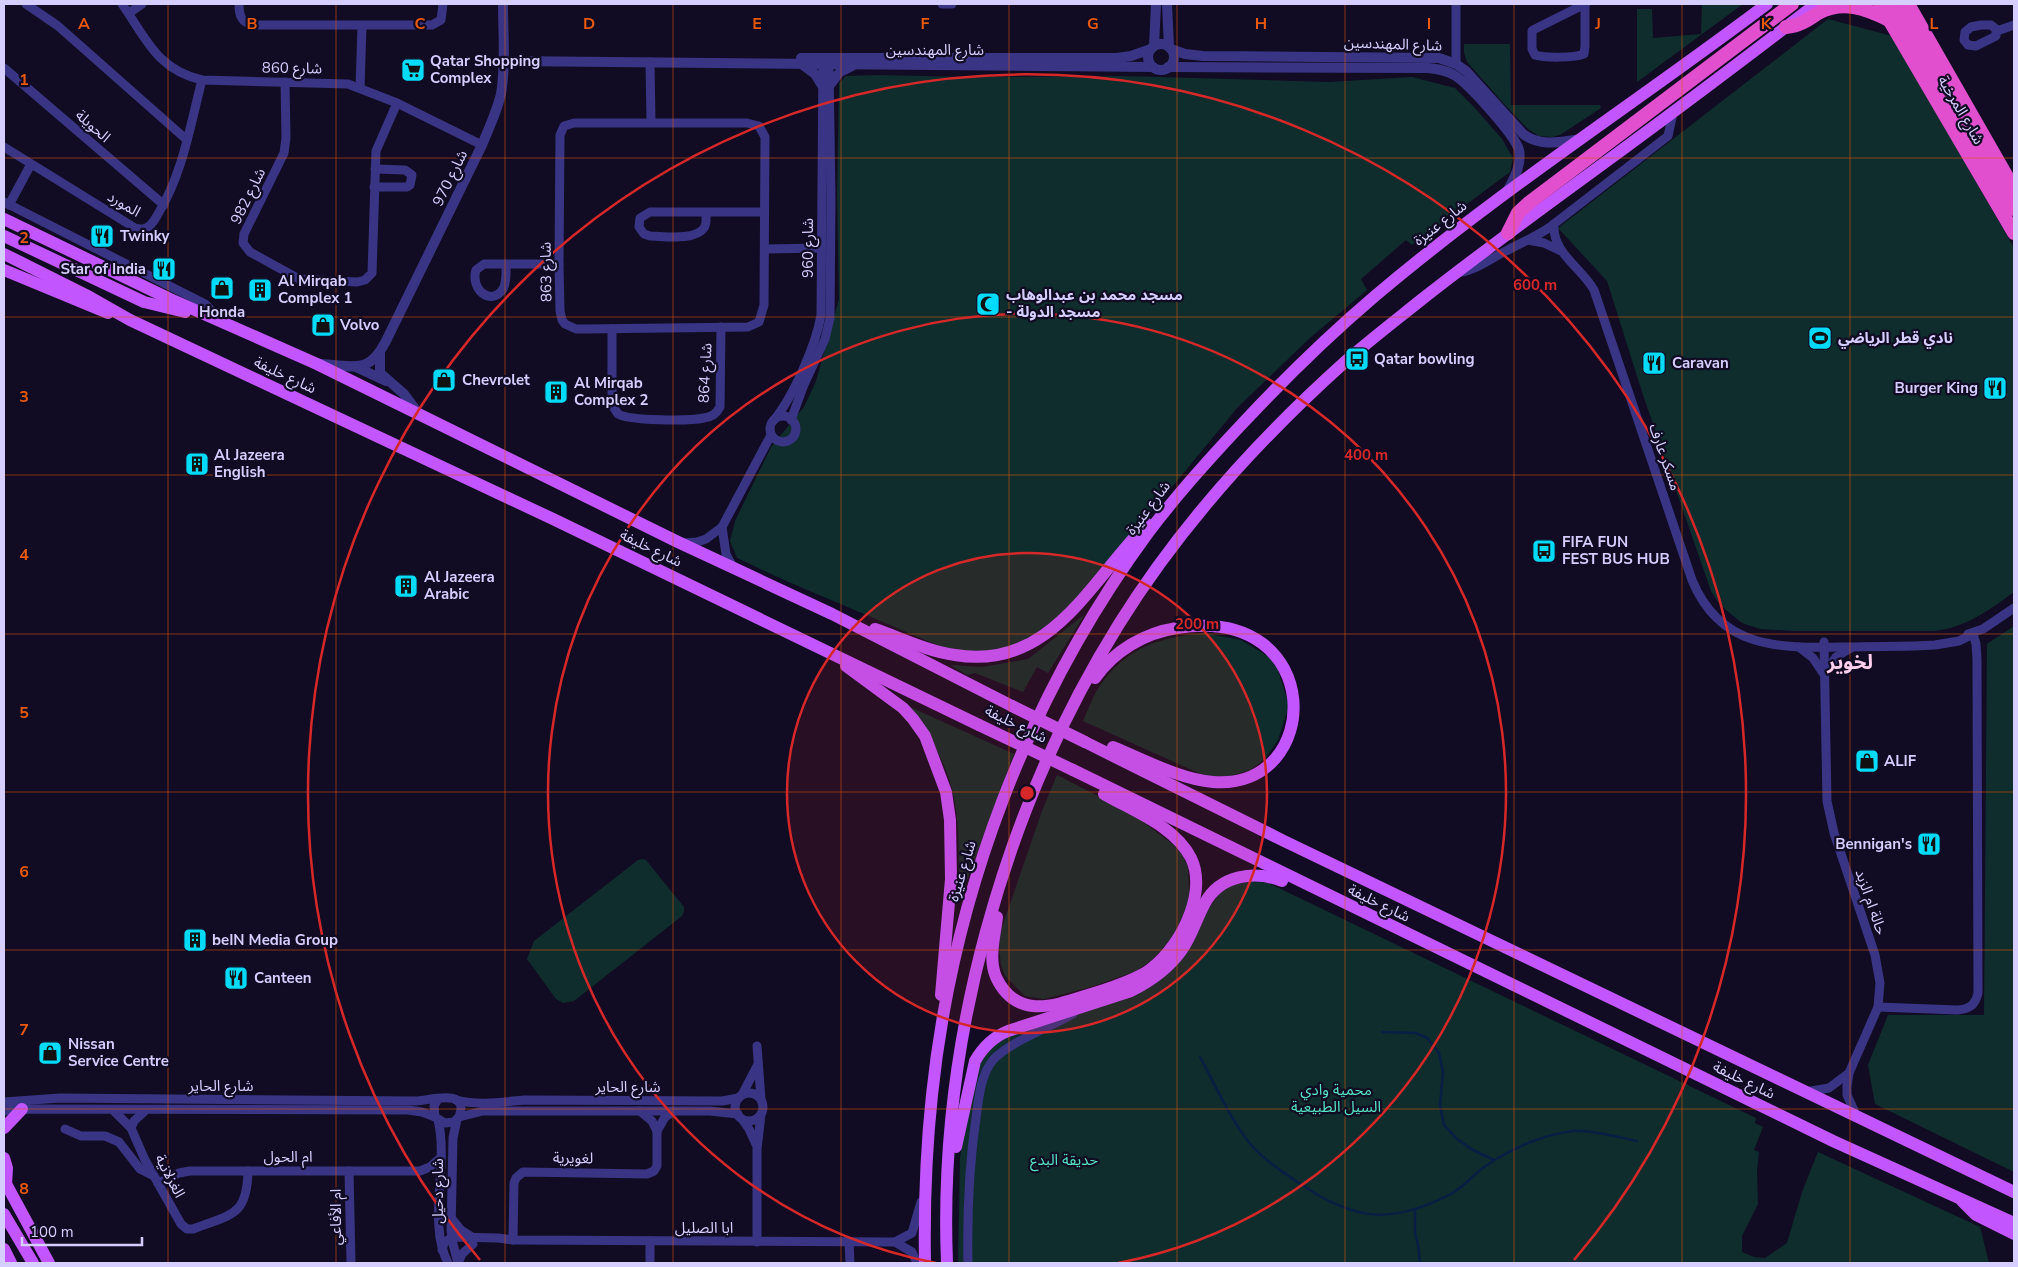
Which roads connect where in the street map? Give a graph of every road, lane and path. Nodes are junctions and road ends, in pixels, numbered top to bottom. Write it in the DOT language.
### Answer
graph roads {
  1 [pos="26,4"];
  2 [pos="122,4"];
  3 [pos="142,4"];
  4 [pos="239,4"];
  5 [pos="443,4"];
  6 [pos="503,4"];
  7 [pos="942,4"];
  8 [pos="952,4"];
  9 [pos="1156,4"];
  10 [pos="1166,4"];
  11 [pos="1456,4"];
  12 [pos="1585,4"];
  13 [pos="1767,4"];
  14 [pos="1792,4"];
  15 [pos="1816,4"];
  16 [pos="1880,4"];
  17 [pos="1894,4"];
  18 [pos="1910,6"];
  19 [pos="129,13"];
  20 [pos="1889,20"];
  21 [pos="2014,25"];
  22 [pos="362,26"];
  23 [pos="1786,26"];
  24 [pos="1997,31"];
  25 [pos="1152,48"];
  26 [pos="1170,48"];
  27 [pos="503,61"];
  28 [pos="650,62"];
  29 [pos="718,62"];
  30 [pos="825,62"];
  31 [pos="804,64"];
  32 [pos="1456,64"];
  33 [pos="858,65"];
  34 [pos="1153,67"];
  35 [pos="1168,67"];
  36 [pos="4,68"];
  37 [pos="202,80"];
  38 [pos="285,82"];
  39 [pos="826,87"];
  40 [pos="360,88"];
  41 [pos="397,103"];
  42 [pos="1673,113"];
  43 [pos="651,122"];
  44 [pos="1582,139"];
  45 [pos="187,140"];
  46 [pos="482,145"];
  47 [pos="4,147"];
  48 [pos="31,164"];
  49 [pos="374,169"];
  50 [pos="374,187"];
  51 [pos="2014,189"];
  52 [pos="1508,190"];
  53 [pos="164,205"];
  54 [pos="2014,210"];
  55 [pos="706,212"];
  56 [pos="764,212"];
  57 [pos="7,213"];
  58 [pos="1554,224"];
  59 [pos="1508,233"];
  60 [pos="2014,233"];
  61 [pos="4,236"];
  62 [pos="1528,240"];
  63 [pos="765,248"];
  64 [pos="822,248"];
  65 [pos="1562,251"];
  66 [pos="4,254"];
  67 [pos="506,264"];
  68 [pos="558,264"];
  69 [pos="4,270"];
  70 [pos="1456,273"];
  71 [pos="214,319"];
  72 [pos="130,320"];
  73 [pos="721,328"];
  74 [pos="612,330"];
  75 [pos="380,354"];
  76 [pos="317,364"];
  77 [pos="355,366"];
  78 [pos="389,382"];
  79 [pos="420,414"];
  80 [pos="774,420"];
  81 [pos="791,420"];
  82 [pos="771,435"];
  83 [pos="1167,509"];
  84 [pos="722,527"];
  85 [pos="678,542"];
  86 [pos="734,569"];
  87 [pos="2014,608"];
  88 [pos="832,614"];
  89 [pos="1973,634"];
  90 [pos="1771,643"];
  91 [pos="1824,644"];
  92 [pos="815,645"];
  93 [pos="1798,647"];
  94 [pos="1853,647"];
  95 [pos="1824,675"];
  96 [pos="1071,710"];
  97 [pos="1088,743"];
  98 [pos="1077,772"];
  99 [pos="1004,873"];
  100 [pos="1343,903"];
  101 [pos="1091,1004"];
  102 [pos="1878,1007"];
  103 [pos="943,1019"];
  104 [pos="757,1046"];
  105 [pos="758,1064"];
  106 [pos="1850,1073"];
  107 [pos="1805,1092"];
  108 [pos="740,1096"];
  109 [pos="438,1099"];
  110 [pos="761,1099"];
  111 [pos="456,1100"];
  112 [pos="4,1102"];
  113 [pos="22,1109"];
  114 [pos="113,1110"];
  115 [pos="146,1110"];
  116 [pos="4,1111"];
  117 [pos="640,1111"];
  118 [pos="674,1111"];
  119 [pos="761,1114"];
  120 [pos="739,1116"];
  121 [pos="1857,1117"];
  122 [pos="437,1118"];
  123 [pos="458,1118"];
  124 [pos="4,1128"];
  125 [pos="131,1128"];
  126 [pos="65,1129"];
  127 [pos="657,1131"];
  128 [pos="757,1149"];
  129 [pos="441,1157"];
  130 [pos="4,1158"];
  131 [pos="948,1170"];
  132 [pos="248,1171"];
  133 [pos="349,1171"];
  134 [pos="420,1171"];
  135 [pos="156,1179"];
  136 [pos="5,1182"];
  137 [pos="441,1185"];
  138 [pos="2014,1192"];
  139 [pos="924,1196"];
  140 [pos="1957,1196"];
  141 [pos="4,1214"];
  142 [pos="452,1219"];
  143 [pos="2014,1223"];
  144 [pos="2014,1234"];
  145 [pos="513,1240"];
  146 [pos="473,1241"];
  147 [pos="650,1241"];
  148 [pos="446,1242"];
  149 [pos="757,1242"];
  150 [pos="849,1242"];
  151 [pos="895,1242"];
  152 [pos="4,1250"];
  153 [pos="11,1263"];
  154 [pos="33,1263"];
  155 [pos="49,1263"];
  156 [pos="351,1263"];
  157 [pos="448,1263"];
  158 [pos="458,1263"];
  159 [pos="650,1263"];
  160 [pos="850,1263"];
  161 [pos="917,1263"];
  162 [pos="925,1263"];
  163 [pos="947,1263"];
  164 [pos="968,1263"];
  1 -- 45 [label="street"];
  2 -- 19 [label="street, شارع 860"];
  3 -- 19 [label="street"];
  4 -- 22 [label="street"];
  5 -- 22 [label="street"];
  6 -- 27 [label="street, شارع 970"];
  7 -- 8 [label="street"];
  9 -- 25 [label="street"];
  10 -- 26 [label="street"];
  11 -- 32 [label="street"];
  12 -- 12 [label="street"];
  13 -- 44 [label="main road, شارع عنيزة"];
  14 -- 59 [label="highway"];
  15 -- 23 [label="main road"];
  16 -- 20 [label="highway, شارع المرخية"];
  17 -- 54 [label="highway"];
  18 -- 51 [label="highway, شارع المرخية"];
  19 -- 37 [label="street, شارع 860"];
  20 -- 23 [label="highway"];
  20 -- 60 [label="highway, شارع المرخية"];
  21 -- 24 [label="street"];
  22 -- 40 [label="street"];
  23 -- 42 [label="main road"];
  25 -- 26 [label="street"];
  25 -- 30 [label="street, شارع المهندسين"];
  25 -- 34 [label="street"];
  26 -- 32 [label="street, شارع المهندسين"];
  26 -- 35 [label="street"];
  27 -- 28 [label="street, شارع المهندسين"];
  27 -- 46 [label="street, شارع 970"];
  28 -- 29 [label="street, شارع المهندسين"];
  28 -- 43 [label="street"];
  29 -- 30 [label="street, شارع المهندسين"];
  29 -- 31 [label="street, شارع المهندسين"];
  30 -- 31 [label="street, شارع المهندسين"];
  30 -- 33 [label="street, شارع المهندسين"];
  30 -- 39 [label="street, شارع 960"];
  31 -- 39 [label="street"];
  32 -- 44 [label="street, شارع المهندسين"];
  33 -- 34 [label="street, شارع المهندسين"];
  33 -- 39 [label="street"];
  34 -- 35 [label="street"];
  35 -- 52 [label="street, شارع المهندسين"];
  36 -- 53 [label="street, الحويلة"];
  37 -- 38 [label="street, شارع 860"];
  37 -- 45 [label="street, المورد"];
  38 -- 40 [label="street, شارع 860"];
  38 -- 50 [label="street, شارع 982"];
  39 -- 64 [label="street, شارع 960"];
  39 -- 81 [label="street, شارع 960"];
  40 -- 41 [label="street, شارع 860"];
  41 -- 46 [label="street, شارع 860"];
  41 -- 49 [label="street, شارع 982"];
  42 -- 58 [label="street"];
  42 -- 59 [label="main road"];
  43 -- 56 [label="street, شارع 863"];
  43 -- 68 [label="street, شارع 863"];
  44 -- 52 [label="main road, شارع عنيزة"];
  45 -- 53 [label="street, المورد"];
  46 -- 75 [label="street, شارع 970"];
  47 -- 48 [label="street, المورد"];
  48 -- 53 [label="street, المورد"];
  48 -- 57 [label="street"];
  49 -- 50 [label="street, شارع 982"];
  49 -- 50 [label="street"];
  52 -- 83 [label="main road, شارع عنيزة"];
  55 -- 55 [label="street"];
  55 -- 56 [label="street"];
  56 -- 63 [label="street, شارع 863"];
  57 -- 71 [label="main road, شارع خليفة"];
  57 -- 71 [label="street, شارع خليفة"];
  58 -- 62 [label="street"];
  58 -- 65 [label="street, مسكر عارف"];
  59 -- 70 [label="main road"];
  61 -- 71 [label="main road"];
  62 -- 65 [label="street, مسكر عارف"];
  62 -- 70 [label="street"];
  63 -- 64 [label="street"];
  63 -- 73 [label="street, شارع 863"];
  64 -- 80 [label="street, شارع 960"];
  65 -- 90 [label="street, مسكر عارف"];
  66 -- 72 [label="main road, شارع خليفة"];
  67 -- 68 [label="street"];
  68 -- 74 [label="street, شارع 863"];
  69 -- 72 [label="main road"];
  70 -- 96 [label="main road"];
  71 -- 76 [label="main road, شارع خليفة"];
  72 -- 92 [label="main road, شارع خليفة"];
  73 -- 74 [label="street, شارع 863"];
  73 -- 74 [label="street, شارع 864"];
  75 -- 77 [label="street"];
  75 -- 78 [label="street"];
  76 -- 77 [label="street"];
  76 -- 79 [label="main road, شارع خليفة"];
  77 -- 78 [label="street"];
  78 -- 79 [label="street"];
  79 -- 85 [label="main road, شارع خليفة"];
  80 -- 81 [label="street"];
  80 -- 82 [label="street"];
  81 -- 82 [label="street"];
  82 -- 84 [label="street"];
  83 -- 88 [label="main road"];
  83 -- 103 [label="main road, شارع عنيزة"];
  84 -- 85 [label="street"];
  84 -- 86 [label="street"];
  85 -- 86 [label="main road, شارع خليفة"];
  86 -- 88 [label="main road, شارع خليفة"];
  87 -- 89 [label="street, مسكر عارف"];
  88 -- 97 [label="main road, شارع خليفة, bridge"];
  89 -- 91 [label="street, مسكر عارف"];
  89 -- 94 [label="street, مسكر عارف"];
  89 -- 102 [label="street"];
  90 -- 91 [label="street, مسكر عارف"];
  90 -- 93 [label="street, مسكر عارف"];
  91 -- 93 [label="street, مسكر عارف"];
  91 -- 94 [label="street, مسكر عارف"];
  91 -- 95 [label="street, حالة ام الزبد"];
  92 -- 98 [label="main road, شارع خليفة, bridge"];
  92 -- 103 [label="main road"];
  93 -- 95 [label="street"];
  94 -- 95 [label="street"];
  95 -- 102 [label="street, حالة ام الزبد"];
  96 -- 97 [label="main road"];
  96 -- 99 [label="main road"];
  97 -- 107 [label="main road, شارع خليفة"];
  98 -- 99 [label="main road"];
  98 -- 100 [label="main road, شارع خليفة"];
  99 -- 131 [label="main road"];
  100 -- 101 [label="main road"];
  100 -- 140 [label="main road, شارع خليفة"];
  101 -- 131 [label="main road"];
  101 -- 164 [label="street"];
  102 -- 106 [label="street, حالة ام الزبد"];
  103 -- 139 [label="main road, شارع عنيزة"];
  104 -- 105 [label="street"];
  105 -- 108 [label="street"];
  105 -- 110 [label="street"];
  106 -- 107 [label="street"];
  106 -- 121 [label="street, حالة ام الزبد"];
  107 -- 121 [label="main road, شارع خليفة"];
  108 -- 110 [label="street"];
  108 -- 111 [label="street, شارع الحاير"];
  108 -- 120 [label="street"];
  109 -- 111 [label="street"];
  109 -- 112 [label="street, شارع الحاير"];
  109 -- 122 [label="street"];
  110 -- 119 [label="street"];
  111 -- 123 [label="street"];
  113 -- 114 [label="street, شارع الحاير"];
  113 -- 116 [label="street, شارع الحاير"];
  113 -- 124 [label="main road"];
  114 -- 115 [label="street, شارع الحاير"];
  114 -- 125 [label="street, الغزلانية"];
  115 -- 122 [label="street, شارع الحاير"];
  115 -- 125 [label="street"];
  117 -- 118 [label="street, شارع الحاير"];
  117 -- 123 [label="street, شارع الحاير"];
  117 -- 127 [label="street"];
  118 -- 120 [label="street, شارع الحاير"];
  118 -- 127 [label="street"];
  119 -- 120 [label="street"];
  119 -- 128 [label="street"];
  120 -- 128 [label="street"];
  121 -- 138 [label="main road, شارع خليفة"];
  122 -- 123 [label="street"];
  122 -- 129 [label="street, شارع دحيل"];
  123 -- 142 [label="street, شارع دحيل"];
  125 -- 135 [label="street, الغزلانية"];
  126 -- 135 [label="street"];
  127 -- 145 [label="street, لغويرية"];
  128 -- 149 [label="street"];
  129 -- 134 [label="street"];
  129 -- 137 [label="street, شارع دحيل"];
  130 -- 136 [label="main road"];
  131 -- 163 [label="main road"];
  132 -- 133 [label="street, ام الحول"];
  132 -- 135 [label="street, ام الحول"];
  132 -- 135 [label="street, الغزلانية"];
  133 -- 134 [label="street, ام الحول"];
  133 -- 156 [label="street, ام الأفاعي"];
  134 -- 137 [label="street"];
  136 -- 155 [label="main road"];
  137 -- 148 [label="street, شارع دحيل"];
  139 -- 151 [label="street"];
  139 -- 162 [label="main road, شارع عنيزة"];
  140 -- 143 [label="main road, شارع خليفة"];
  140 -- 144 [label="main road"];
  141 -- 154 [label="main road"];
  142 -- 146 [label="street"];
  142 -- 148 [label="street, شارع دحيل"];
  145 -- 146 [label="street, ابا الصليل"];
  145 -- 147 [label="street, ابا الصليل"];
  146 -- 148 [label="street, ابا الصليل"];
  146 -- 158 [label="street"];
  147 -- 149 [label="street, ابا الصليل"];
  147 -- 159 [label="street"];
  148 -- 157 [label="street, شارع دحيل"];
  148 -- 158 [label="street, شارع دحيل"];
  149 -- 150 [label="street, ابا الصليل"];
  150 -- 151 [label="street, ابا الصليل"];
  150 -- 160 [label="street"];
  151 -- 161 [label="street"];
  152 -- 153 [label="main road"];
}
